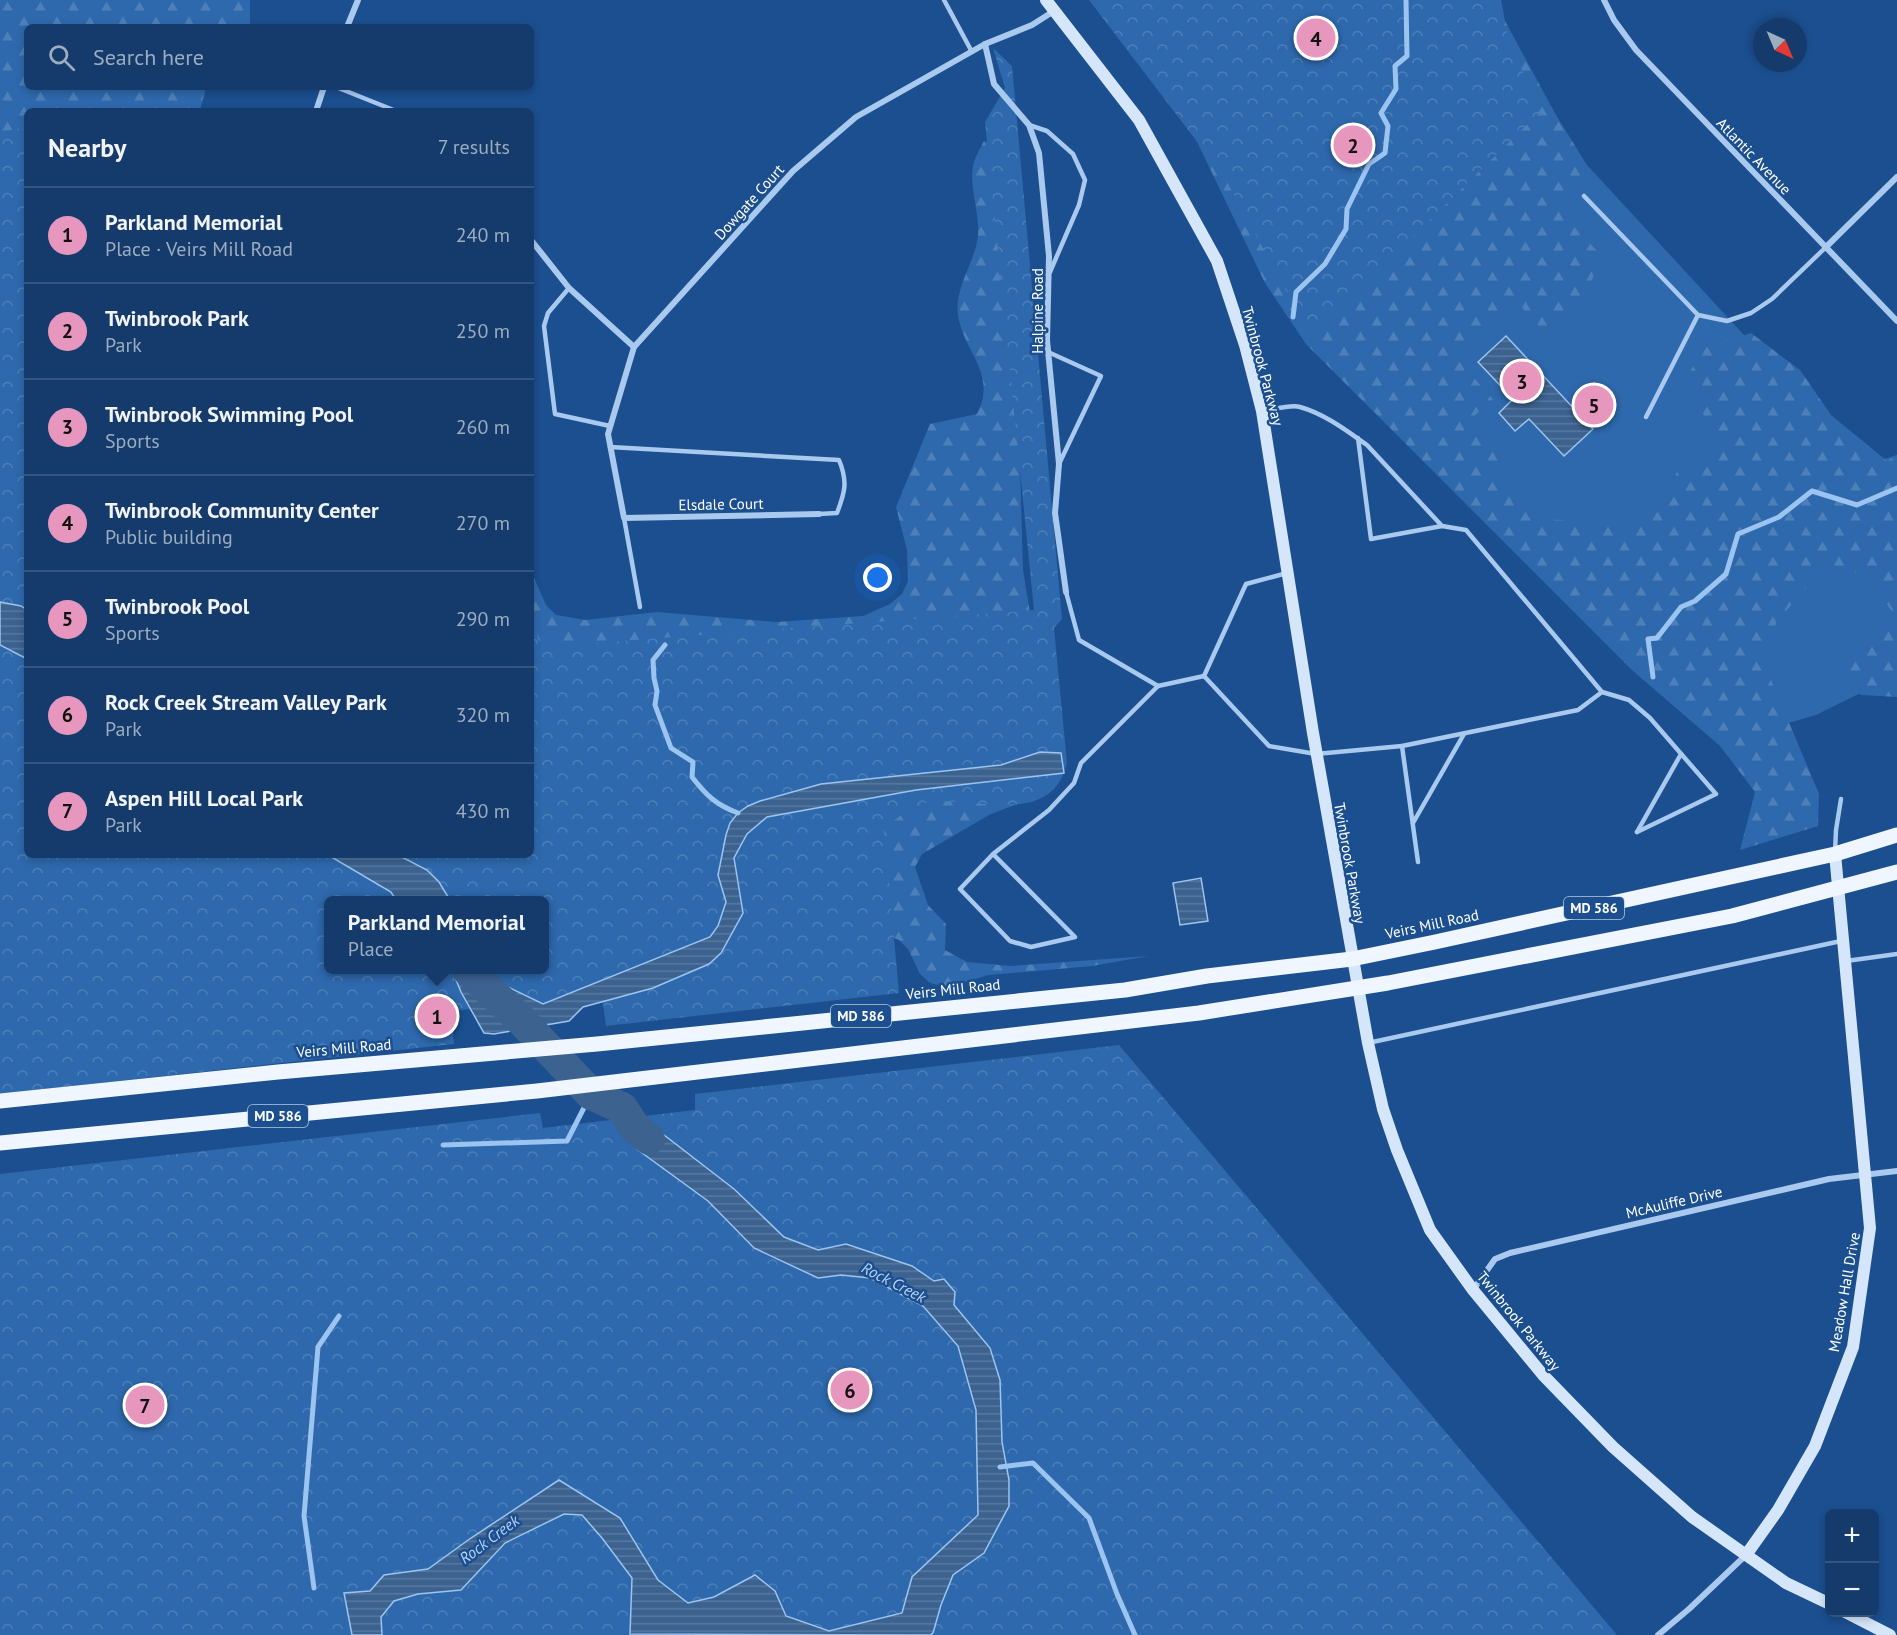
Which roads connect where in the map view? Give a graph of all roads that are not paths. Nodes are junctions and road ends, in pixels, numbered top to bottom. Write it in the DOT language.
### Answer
graph roads {
  1 [pos="358,0"];
  2 [pos="944,0"];
  3 [pos="1046,0"];
  4 [pos="1604,0"];
  5 [pos="1054,11"];
  6 [pos="348,24"];
  7 [pos="985,44"];
  8 [pos="972,52"];
  9 [pos="323,90"];
  10 [pos="344,90"];
  11 [pos="317,108"];
  12 [pos="388,108"];
  13 [pos="1029,125"];
  14 [pos="1897,177"];
  15 [pos="1584,196"];
  16 [pos="534,244"];
  17 [pos="1825,248"];
  18 [pos="1049,274"];
  19 [pos="568,288"];
  20 [pos="1698,315"];
  21 [pos="1897,321"];
  22 [pos="634,347"];
  23 [pos="1048,351"];
  24 [pos="1262,411"];
  25 [pos="1646,417"];
  26 [pos="610,426"];
  27 [pos="1358,438"];
  28 [pos="610,447"];
  29 [pos="1059,464"];
  30 [pos="819,514"];
  31 [pos="624,518"];
  32 [pos="1442,526"];
  33 [pos="1287,573"];
  34 [pos="1066,592"];
  35 [pos="640,607"];
  36 [pos="1204,676"];
  37 [pos="1158,686"];
  38 [pos="1602,692"];
  39 [pos="1464,734"];
  40 [pos="1402,746"];
  41 [pos="1316,754"];
  42 [pos="1681,754"];
  43 [pos="1841,799"];
  44 [pos="1413,823"];
  45 [pos="1897,835"];
  46 [pos="993,854"];
  47 [pos="1835,854"];
  48 [pos="1418,862"];
  49 [pos="1897,872"];
  50 [pos="1838,887"];
  51 [pos="1844,940"];
  52 [pos="1897,954"];
  53 [pos="1352,959"];
  54 [pos="1846,961"];
  55 [pos="1357,987"];
  56 [pos="1368,1043"];
  57 [pos="0,1101"];
  58 [pos="0,1143"];
  59 [pos="1897,1171"];
  60 [pos="1866,1173"];
  61 [pos="1473,1290"];
  62 [pos="1746,1555"];
  63 [pos="1825,1602"];
  64 [pos="1855,1617"];
  65 [pos="1658,1635"];
  66 [pos="1890,1635"];
  1 -- 6 [label="street"];
  2 -- 8 [label="lane"];
  3 -- 5 [label="street, Twinbrook Parkway"];
  4 -- 17 [label="street, Atlantic Avenue"];
  5 -- 7 [label="street, Dowgate Court"];
  5 -- 24 [label="street, Twinbrook Parkway"];
  7 -- 8 [label="street, Dowgate Court"];
  7 -- 13 [label="street, Halpine Road"];
  8 -- 22 [label="street, Dowgate Court"];
  9 -- 11 [label="street"];
  10 -- 12 [label="lane"];
  13 -- 18 [label="street, Halpine Road"];
  13 -- 18 [label="lane"];
  14 -- 17 [label="street"];
  15 -- 20 [label="lane"];
  16 -- 19 [label="street"];
  17 -- 20 [label="lane"];
  17 -- 21 [label="street, Atlantic Avenue"];
  18 -- 23 [label="street, Halpine Road"];
  19 -- 22 [label="street"];
  19 -- 26 [label="lane"];
  20 -- 25 [label="lane"];
  22 -- 26 [label="street, Dowgate Court"];
  23 -- 29 [label="street, Halpine Road"];
  23 -- 29 [label="lane"];
  24 -- 27 [label="lane"];
  24 -- 33 [label="street, Twinbrook Parkway"];
  26 -- 28 [label="street, Dowgate Court"];
  27 -- 32 [label="lane"];
  27 -- 32 [label="lane"];
  28 -- 30 [label="lane"];
  28 -- 31 [label="street, Dowgate Court"];
  29 -- 34 [label="street, Halpine Road"];
  30 -- 31 [label="street, Elsdale Court"];
  31 -- 35 [label="lane"];
  32 -- 38 [label="lane"];
  33 -- 36 [label="lane"];
  33 -- 41 [label="street, Twinbrook Parkway"];
  34 -- 37 [label="lane"];
  36 -- 37 [label="lane"];
  36 -- 41 [label="lane"];
  37 -- 46 [label="lane"];
  38 -- 39 [label="lane"];
  38 -- 42 [label="lane"];
  39 -- 40 [label="lane"];
  39 -- 44 [label="lane"];
  40 -- 41 [label="lane"];
  40 -- 44 [label="lane"];
  41 -- 53 [label="street, Twinbrook Parkway"];
  42 -- 42 [label="lane"];
  43 -- 47 [label="lane"];
  44 -- 48 [label="lane"];
  45 -- 47 [label="main road, Veirs Mill Road / MD 586"];
  46 -- 46 [label="lane"];
  47 -- 50 [label="street, Meadow Hall Drive"];
  47 -- 53 [label="main road, Veirs Mill Road / MD 586"];
  49 -- 50 [label="main road, MD 586"];
  50 -- 51 [label="street, Meadow Hall Drive"];
  50 -- 55 [label="main road, MD 586"];
  51 -- 54 [label="street, Meadow Hall Drive"];
  51 -- 56 [label="lane"];
  52 -- 54 [label="lane"];
  53 -- 55 [label="street, Twinbrook Parkway"];
  53 -- 57 [label="main road, Veirs Mill Road / MD 586"];
  54 -- 60 [label="street, Meadow Hall Drive"];
  55 -- 56 [label="street, Twinbrook Parkway"];
  55 -- 58 [label="main road, MD 586"];
  56 -- 61 [label="street, Twinbrook Parkway"];
  59 -- 60 [label="street, McAuliffe Drive"];
  60 -- 61 [label="street, McAuliffe Drive"];
  60 -- 62 [label="street, Meadow Hall Drive"];
  61 -- 62 [label="street, Twinbrook Parkway"];
  62 -- 63 [label="street, Twinbrook Parkway"];
  62 -- 65 [label="street, Meadow Hall Drive"];
  64 -- 66 [label="street"];
}
